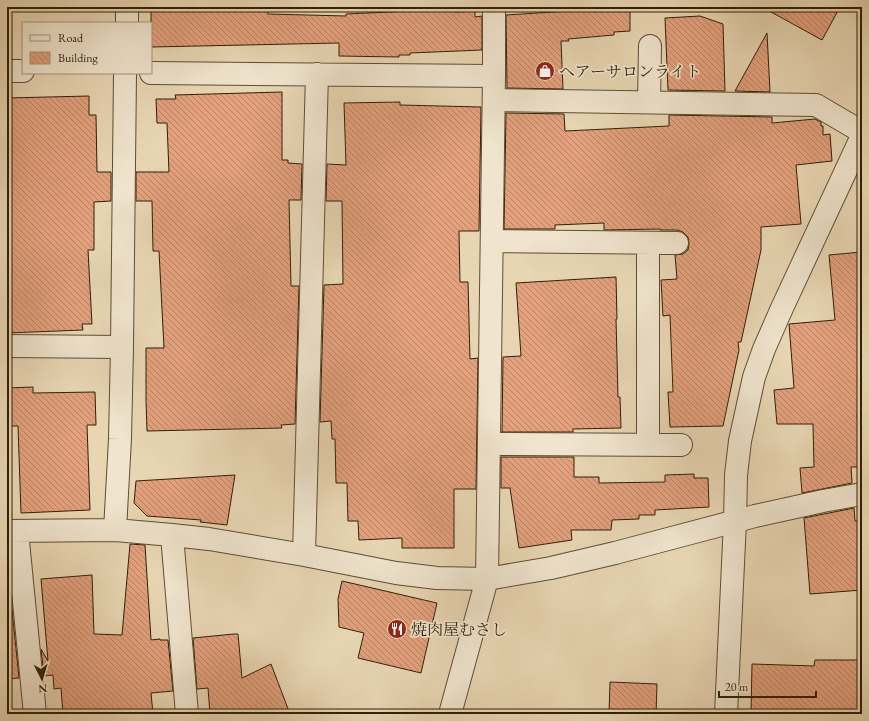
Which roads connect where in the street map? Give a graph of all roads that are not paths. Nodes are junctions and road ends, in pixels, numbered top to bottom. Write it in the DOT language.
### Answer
graph roads {
  1 [pos="127,7"];
  2 [pos="494,9"];
  3 [pos="127,22"];
  4 [pos="650,46"];
  5 [pos="7,71"];
  6 [pos="22,71"];
  7 [pos="152,73"];
  8 [pos="125,74"];
  9 [pos="316,74"];
  10 [pos="494,76"];
  11 [pos="494,100"];
  12 [pos="649,102"];
  13 [pos="862,132"];
  14 [pos="862,136"];
  15 [pos="492,241"];
  16 [pos="648,243"];
  17 [pos="677,243"];
  18 [pos="7,346"];
  19 [pos="122,347"];
  20 [pos="489,444"];
  21 [pos="648,444"];
  22 [pos="681,445"];
  23 [pos="862,494"];
  24 [pos="735,521"];
  25 [pos="115,530"];
  26 [pos="12,531"];
  27 [pos="172,535"];
  28 [pos="304,555"];
  29 [pos="487,579"];
  30 [pos="35,714"];
  31 [pos="187,714"];
  32 [pos="450,714"];
  33 [pos="726,714"];
  1 -- 3 [label="street"];
  2 -- 10 [label="street"];
  4 -- 12 [label="street"];
  5 -- 6 [label="street"];
  7 -- 9 [label="street"];
  8 -- 19 [label="street"];
  9 -- 10 [label="street"];
  9 -- 28 [label="street"];
  10 -- 11 [label="street"];
  11 -- 12 [label="street"];
  11 -- 15 [label="street"];
  12 -- 13 [label="street"];
  14 -- 24 [label="street"];
  15 -- 16 [label="street"];
  15 -- 20 [label="street"];
  16 -- 17 [label="street"];
  16 -- 21 [label="street"];
  18 -- 19 [label="street"];
  19 -- 25 [label="street"];
  20 -- 21 [label="street"];
  20 -- 29 [label="street"];
  21 -- 22 [label="street"];
  23 -- 24 [label="street"];
  24 -- 29 [label="street"];
  24 -- 33 [label="street"];
  25 -- 26 [label="street"];
  25 -- 27 [label="street"];
  26 -- 30 [label="street"];
  27 -- 28 [label="street"];
  27 -- 31 [label="street"];
  28 -- 29 [label="street"];
  29 -- 32 [label="street"];
}
